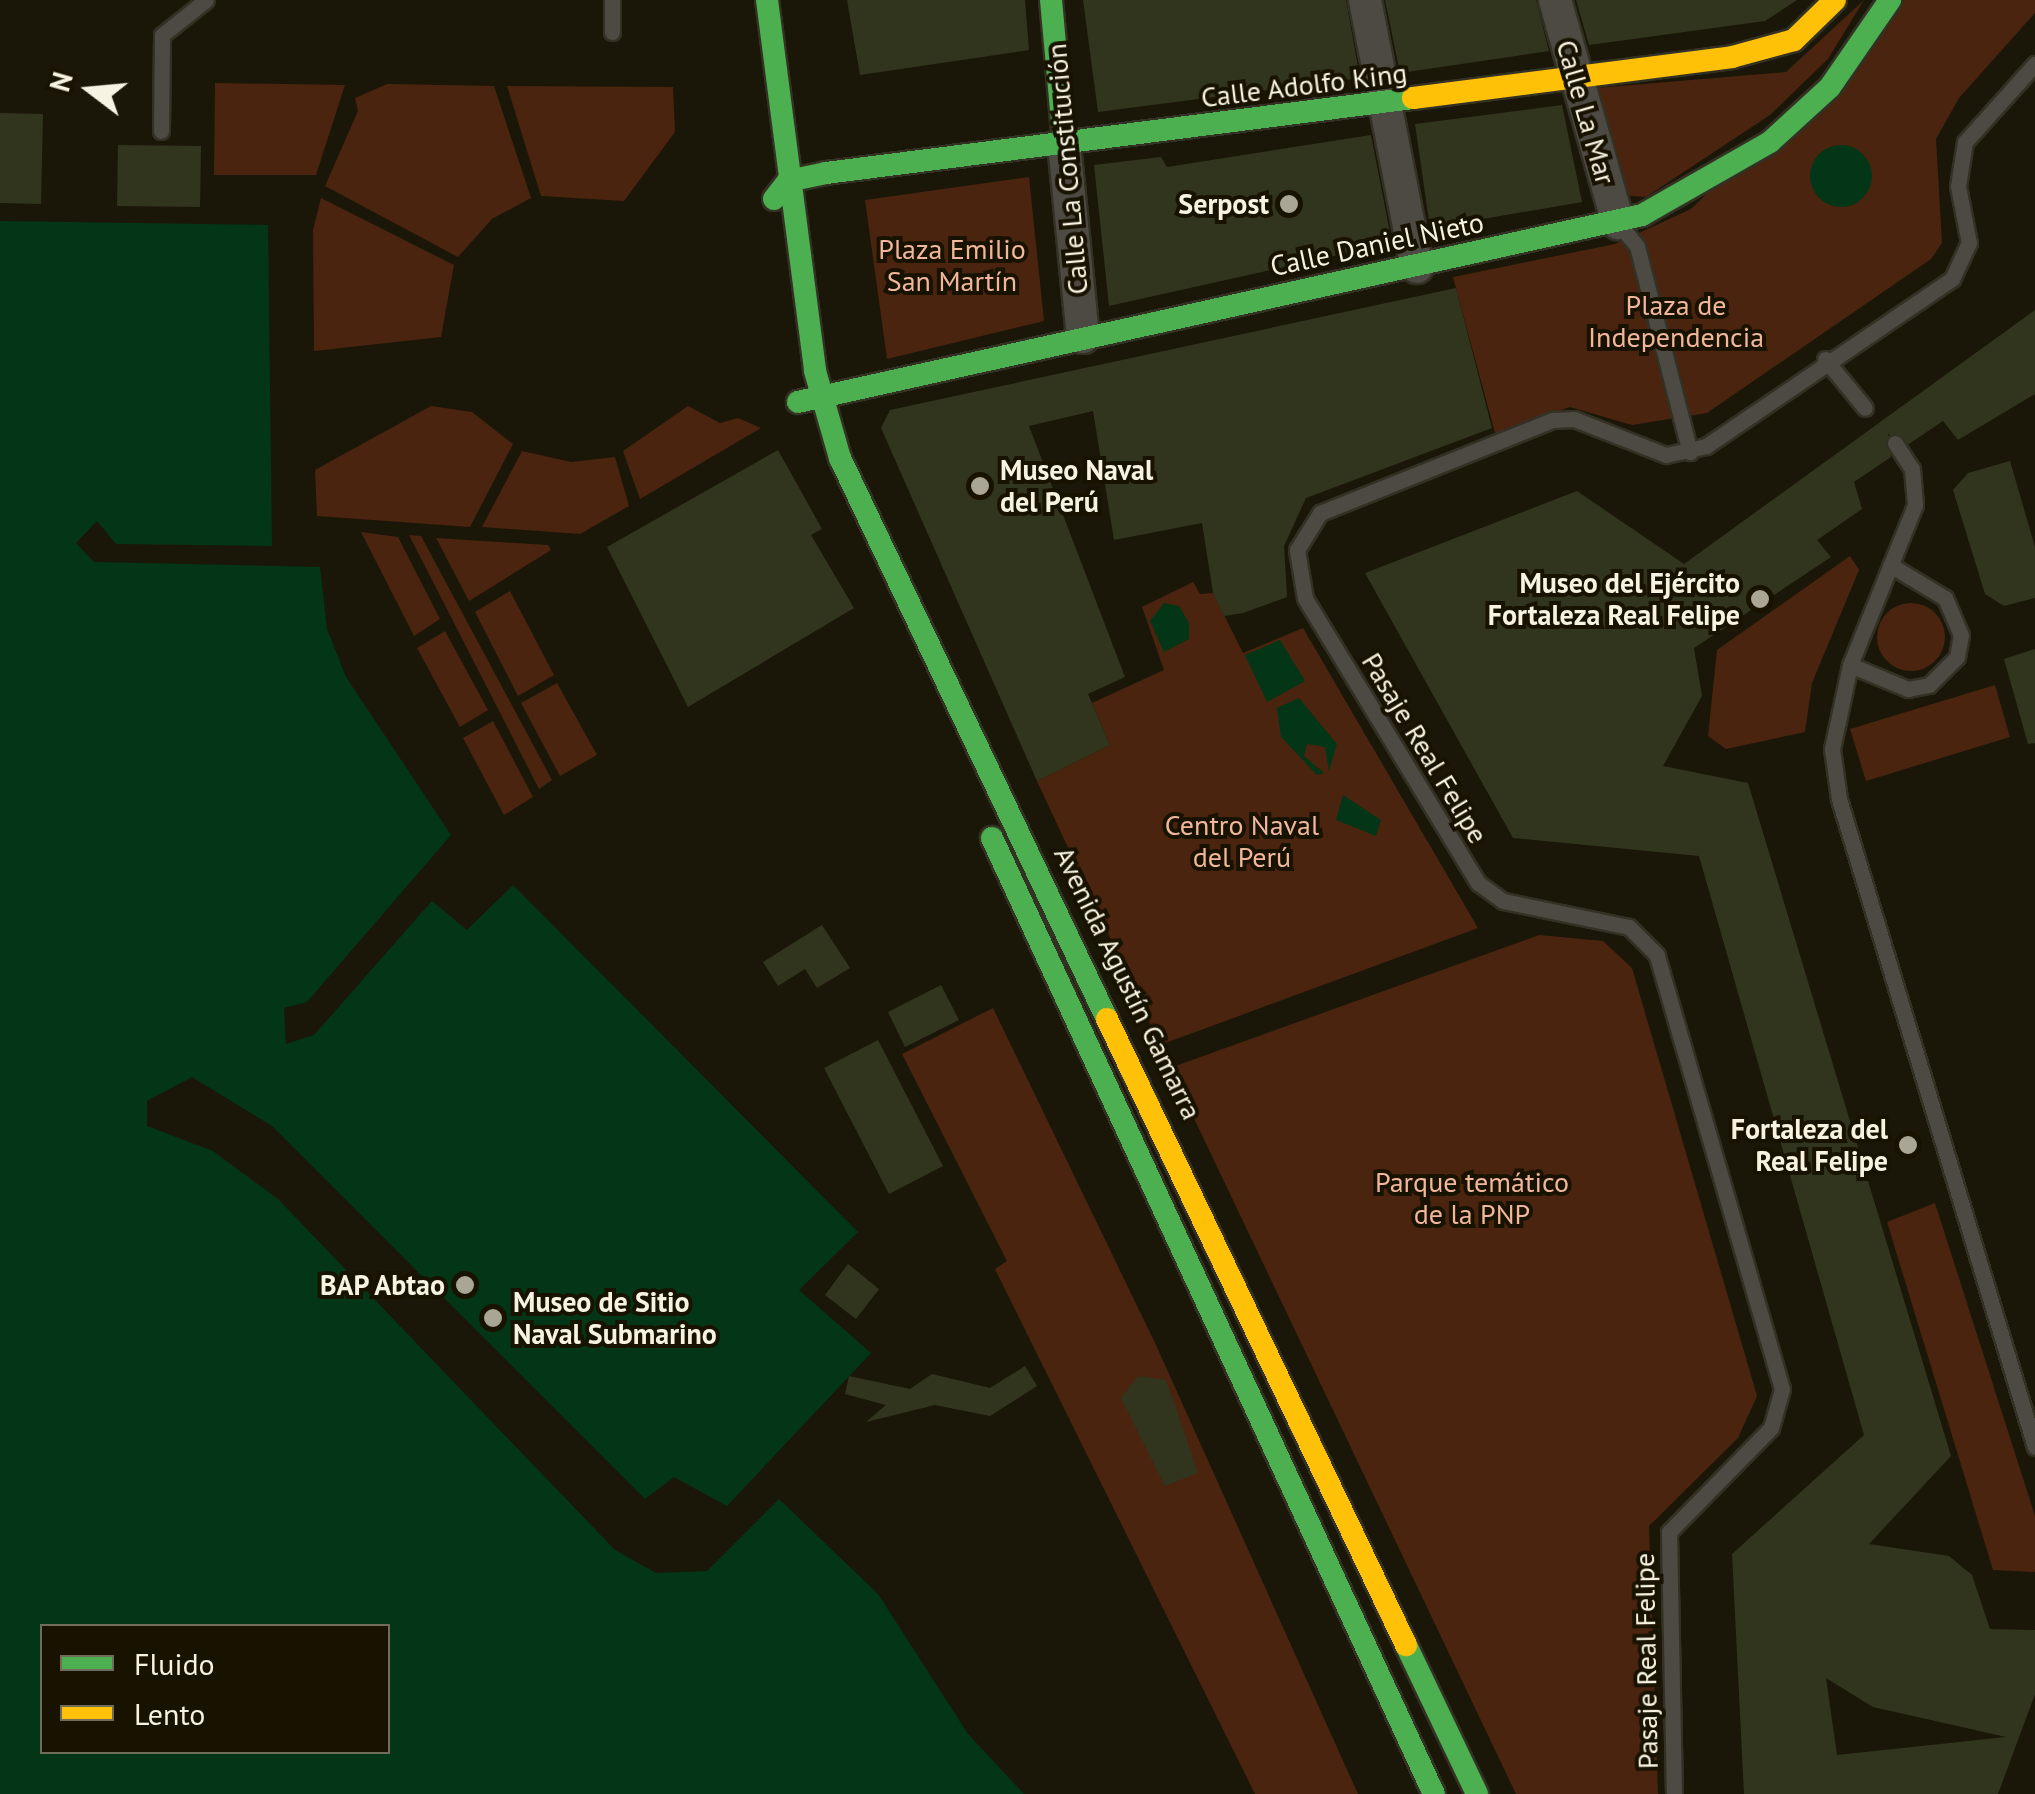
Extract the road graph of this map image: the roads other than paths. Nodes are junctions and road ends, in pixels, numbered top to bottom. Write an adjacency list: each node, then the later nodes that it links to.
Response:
1 (206, 0): 14 (lane)
2 (612, 0): 10 (lane)
3 (744, 0): 17 (main road)
4 (767, 0): 16 (main road, Avenida Agustín Gamarra)
5 (1051, 0): 15 (main road, Calle La Constitución)
6 (1365, 0): 13 (street)
7 (1555, 0): 12 (street, Calle La Mar)
8 (1835, 0): 12 (main road, Calle Adolfo King)
9 (1890, 0): 18 (main road, Calle Daniel Nieto)
10 (612, 32)
11 (2035, 64): 21 (lane)
12 (1574, 80): 13 (main road, Calle Adolfo King); 18 (street, Calle La Mar)
13 (1382, 106): 15 (main road, Calle Adolfo King); 19 (street)
14 (160, 131)
15 (1064, 144): 16 (main road, Calle Adolfo King); 20 (street, Calle La Constitución)
16 (793, 178): 17 (main road); 22 (main road, Avenida Agustín Gamarra)
17 (774, 201): 23 (main road)
18 (1618, 223): 19 (main road, Calle Daniel Nieto); 26 (lane)
19 (1417, 266): 20 (main road, Calle Daniel Nieto)
20 (1083, 337): 22 (main road, Calle Daniel Nieto)
21 (1825, 360): 24 (lane); 26 (lane)
22 (822, 397): 23 (main road, Calle Daniel Nieto); 31 (main road, Avenida Agustín Gamarra)
23 (798, 402): 30 (main road)
24 (1865, 408)
25 (1895, 443): 27 (lane)
26 (1690, 452): 32 (lane, Pasaje Real Felipe)
27 (1890, 564): 28 (lane); 28 (lane)
28 (1850, 664): 29 (lane)
29 (2035, 1447)
30 (1434, 1794)
31 (1477, 1794)
32 (1674, 1794)

